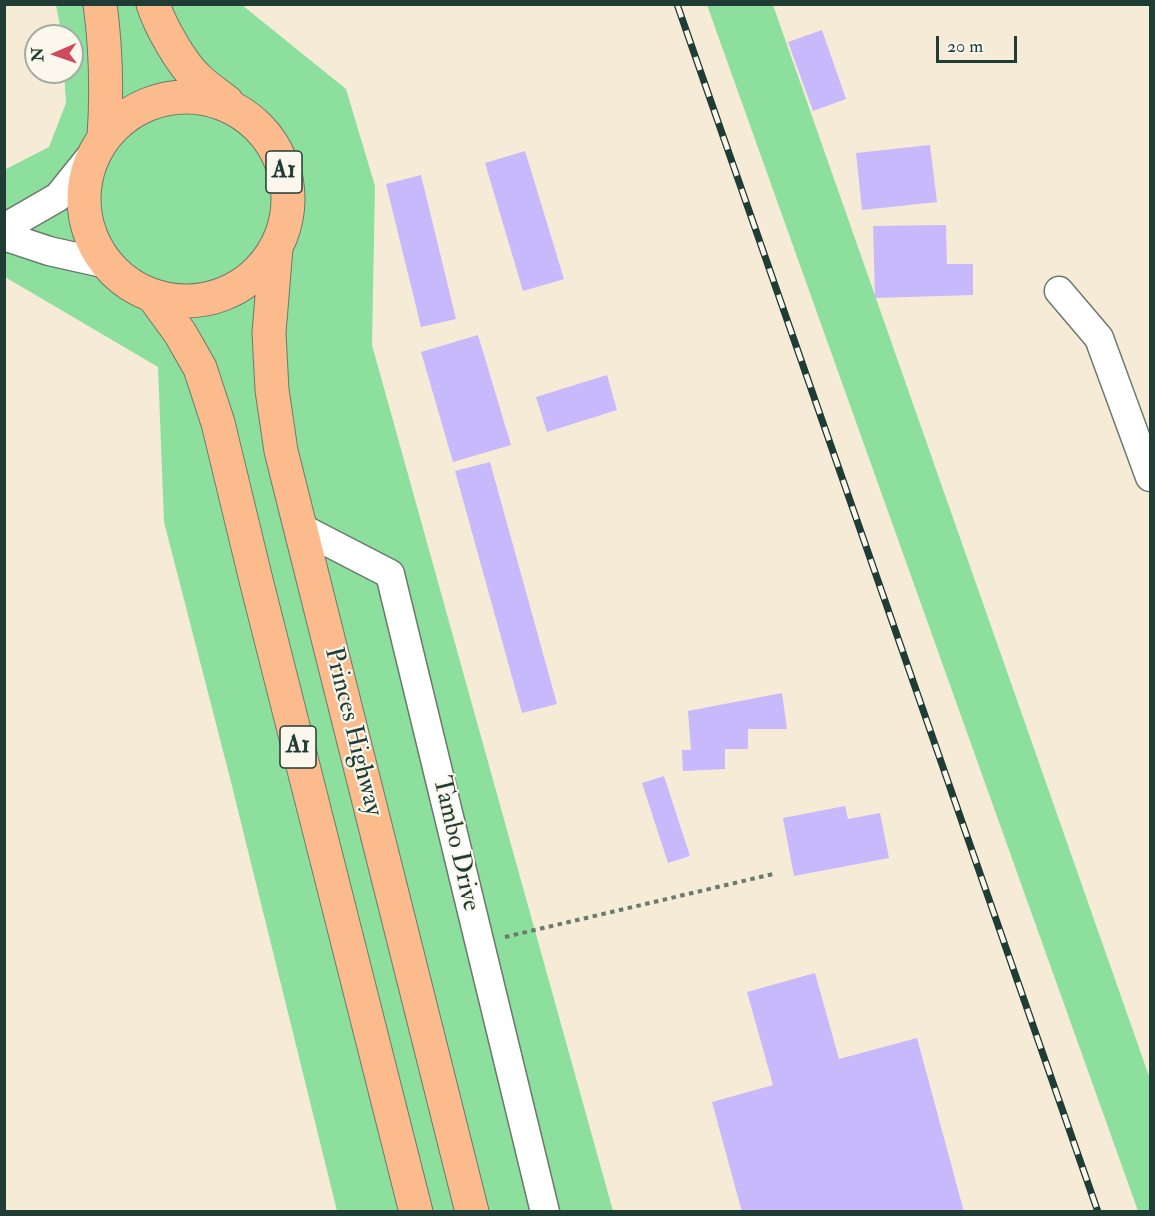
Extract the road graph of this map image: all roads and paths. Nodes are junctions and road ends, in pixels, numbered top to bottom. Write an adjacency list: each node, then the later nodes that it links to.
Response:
1 (100, 4): 4 (highway, A1)
2 (153, 4): 3 (highway, A1)
3 (238, 110): 4 (highway, A1); 7 (highway, A1)
4 (100, 144): 5 (street); 8 (highway, A1)
5 (4, 228)
6 (4, 236): 8 (street)
7 (276, 248): 10 (highway, A1); 12 (highway, Princes Highway / A1)
8 (107, 264): 10 (highway, A1)
9 (1059, 291): 11 (street)
10 (153, 296): 15 (highway, A1)
11 (1150, 477)
12 (301, 528): 14 (street, Tambo Drive); 16 (highway, Princes Highway / A1)
13 (773, 874): 14 (path)
14 (478, 943): 17 (street, Tambo Drive)
15 (416, 1212)
16 (472, 1212)
17 (544, 1212)

